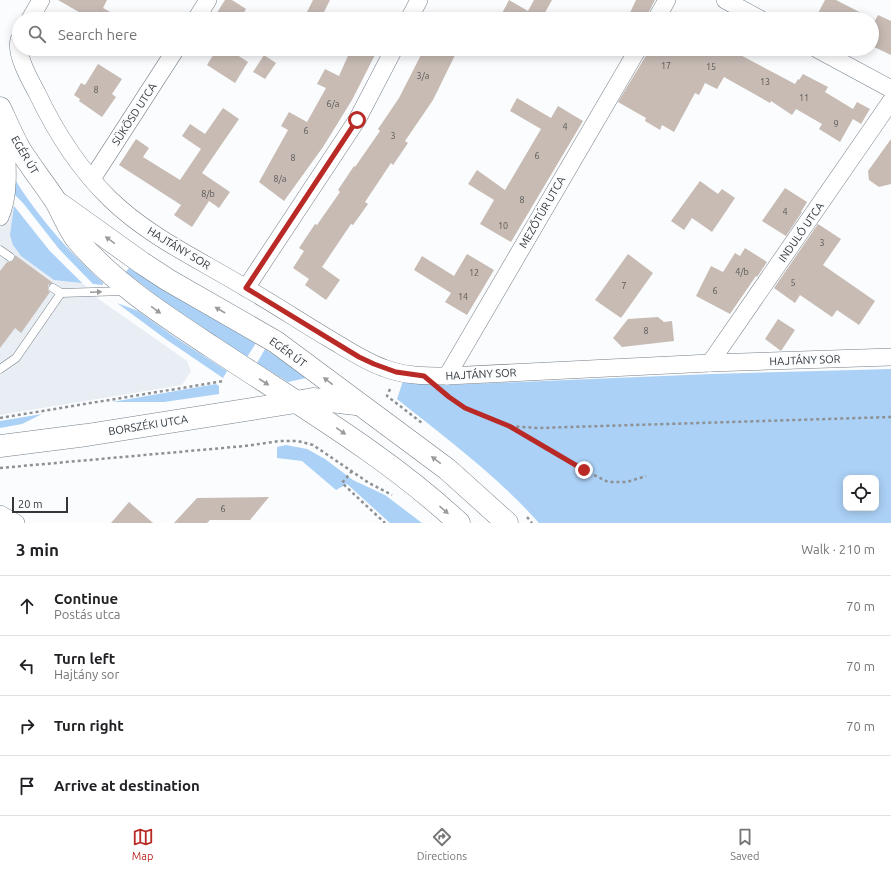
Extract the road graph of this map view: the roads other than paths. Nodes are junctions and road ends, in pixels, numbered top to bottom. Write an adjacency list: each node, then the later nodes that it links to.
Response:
1 (41, 0): 6 (street)
2 (208, 0): 7 (street)
3 (419, 0): 8 (street)
4 (667, 0): 9 (street)
5 (724, 0): 10 (street)
6 (34, 12)
7 (200, 12)
8 (413, 12)
9 (660, 12)
10 (747, 12)
11 (20, 56): 19 (street, HAJTÁNY SOR)
12 (171, 56): 19 (street, SÜKÖSD UTCA)
13 (390, 56): 25 (street)
14 (634, 56): 31 (street, MEZŐTÚR UTCA)
15 (830, 56): 16 (street)
16 (891, 89)
17 (891, 101): 29 (street, INDULÓ UTCA)
18 (2, 113): 20 (main road, EGÉR ÚT); 21 (street)
19 (92, 179): 25 (street, HAJTÁNY SOR)
20 (55, 200): 26 (main road, EGÉR ÚT); 33 (main road, EGÉR ÚT, one-way to 20)
21 (0, 217)
22 (0, 250): 23 (lane)
23 (10, 257)
24 (53, 288): 27 (lane)
25 (246, 288): 31 (street, HAJTÁNY SOR)
26 (131, 291): 27 (lane, one-way to 26); 32 (main road, EGÉR ÚT, one-way to 32)
27 (61, 293): 30 (lane)
28 (891, 357): 29 (street, HAJTÁNY SOR)
29 (710, 363): 31 (street, HAJTÁNY SOR)
30 (0, 369)
31 (446, 376)
32 (296, 402): 33 (main road, BORSZÉKI UTCA); 34 (main road, BORSZÉKI UTCA); 37 (main road, EGÉR ÚT, one-way to 37)
33 (359, 405): 38 (main road, EGÉR ÚT, one-way to 33)
34 (0, 446)
35 (0, 514): 36 (street)
36 (16, 523)
37 (459, 523)
38 (507, 523)

